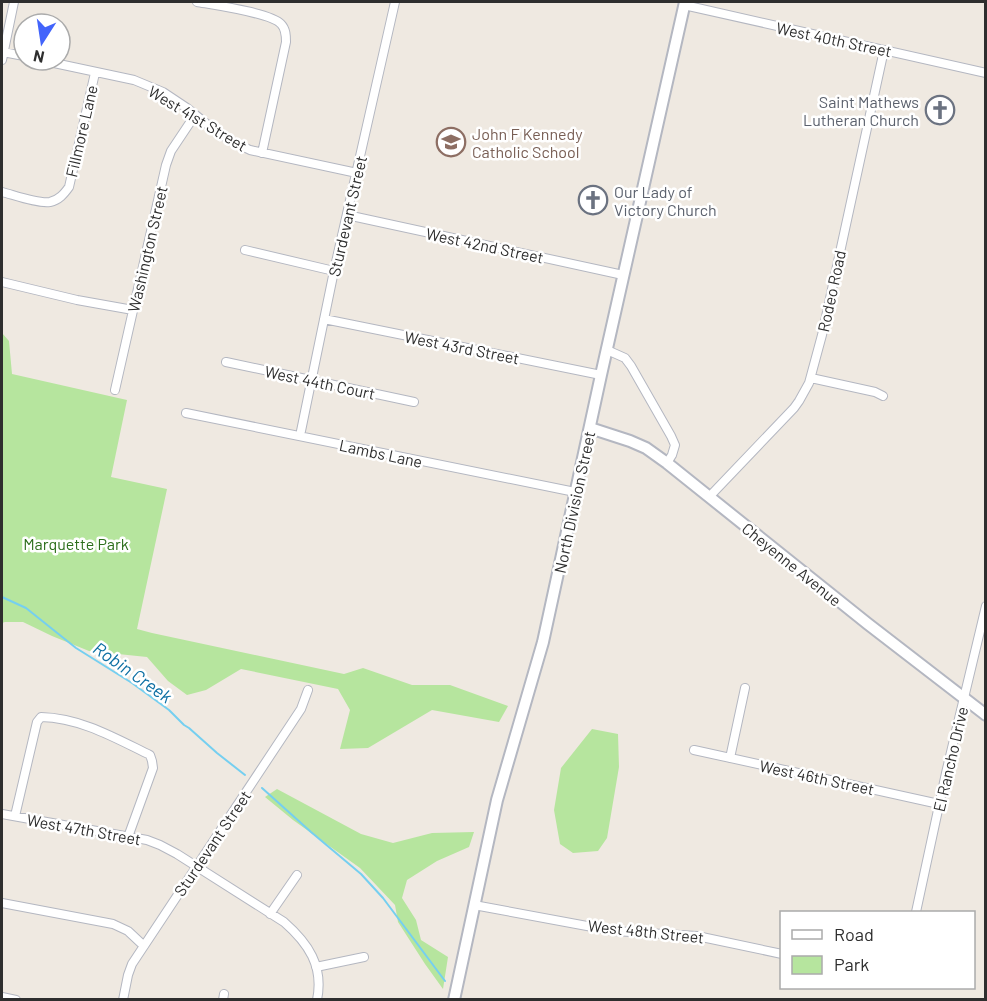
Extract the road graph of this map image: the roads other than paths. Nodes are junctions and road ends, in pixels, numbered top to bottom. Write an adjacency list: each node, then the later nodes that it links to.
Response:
1 (14, 2): 7 (street)
2 (197, 2): 5 (street)
3 (395, 2): 13 (street, Sturdevant Street)
4 (684, 3): 6 (street, West 40th Street); 18 (main road, North Division Street)
5 (218, 4): 12 (street)
6 (884, 50): 10 (street, West 40th Street); 25 (street, Rodeo Road)
7 (2, 56)
8 (72, 68): 9 (street, West 41st Street)
9 (95, 73): 11 (street, West 41st Street); 14 (street, Fillmore Lane)
10 (986, 73)
11 (195, 115): 12 (street, West 41st Street); 20 (street, Washington Street)
12 (262, 153): 13 (street, West 41st Street)
13 (357, 173): 15 (street, Sturdevant Street)
14 (2, 192)
15 (347, 214): 17 (street, Sturdevant Street); 18 (street, West 42nd Street)
16 (244, 250): 17 (street)
17 (334, 271): 21 (street, Sturdevant Street)
18 (624, 275): 22 (main road, North Division Street)
19 (2, 282): 20 (street)
20 (133, 310): 27 (street, Washington Street)
21 (324, 319): 24 (street, West 43rd Street); 26 (street, Sturdevant Street)
22 (607, 350): 24 (main road, North Division Street); 33 (street)
23 (226, 362): 26 (street, West 44th Court)
24 (601, 375): 31 (main road, North Division Street)
25 (811, 378): 28 (street); 35 (street, Rodeo Road)
26 (311, 381): 29 (street, West 44th Court); 32 (street, Sturdevant Street)
27 (115, 390)
28 (884, 396)
29 (414, 402)
30 (186, 412): 34 (street, Lambs Lane)
31 (590, 428): 33 (main road, Cheyenne Avenue); 34 (main road, North Division Street)
32 (301, 431)
33 (667, 462): 35 (main road, Cheyenne Avenue)
34 (575, 492): 50 (main road, North Division Street)
35 (709, 497): 39 (main road, Cheyenne Avenue)
36 (986, 606): 39 (street, El Rancho Drive)
37 (745, 688): 42 (street)
38 (308, 690): 47 (street, Sturdevant Street)
39 (963, 698): 40 (main road, Cheyenne Avenue); 43 (street, El Rancho Drive)
40 (986, 715)
41 (694, 750): 42 (street, West 46th Street)
42 (730, 758): 43 (street, West 46th Street)
43 (939, 804): 51 (street, El Rancho Drive)
44 (2, 814): 45 (street, West 47th Street)
45 (15, 816): 46 (street, West 47th Street); 46 (street)
46 (128, 837): 47 (street, West 47th Street)
47 (196, 867): 52 (street, West 47th Street); 53 (street, Sturdevant Street)
48 (297, 875): 52 (street)
49 (2, 903): 53 (street)
50 (474, 905): 54 (street, West 48th Street); 61 (main road, North Division Street)
51 (916, 911)
52 (270, 914): 56 (street, West 47th Street)
53 (144, 946): 59 (street, Sturdevant Street)
54 (780, 954)
55 (364, 957): 56 (street)
56 (316, 968): 60 (street)
57 (2, 997): 58 (street)
58 (16, 999)
59 (123, 999)
60 (317, 999)
61 (453, 999)

